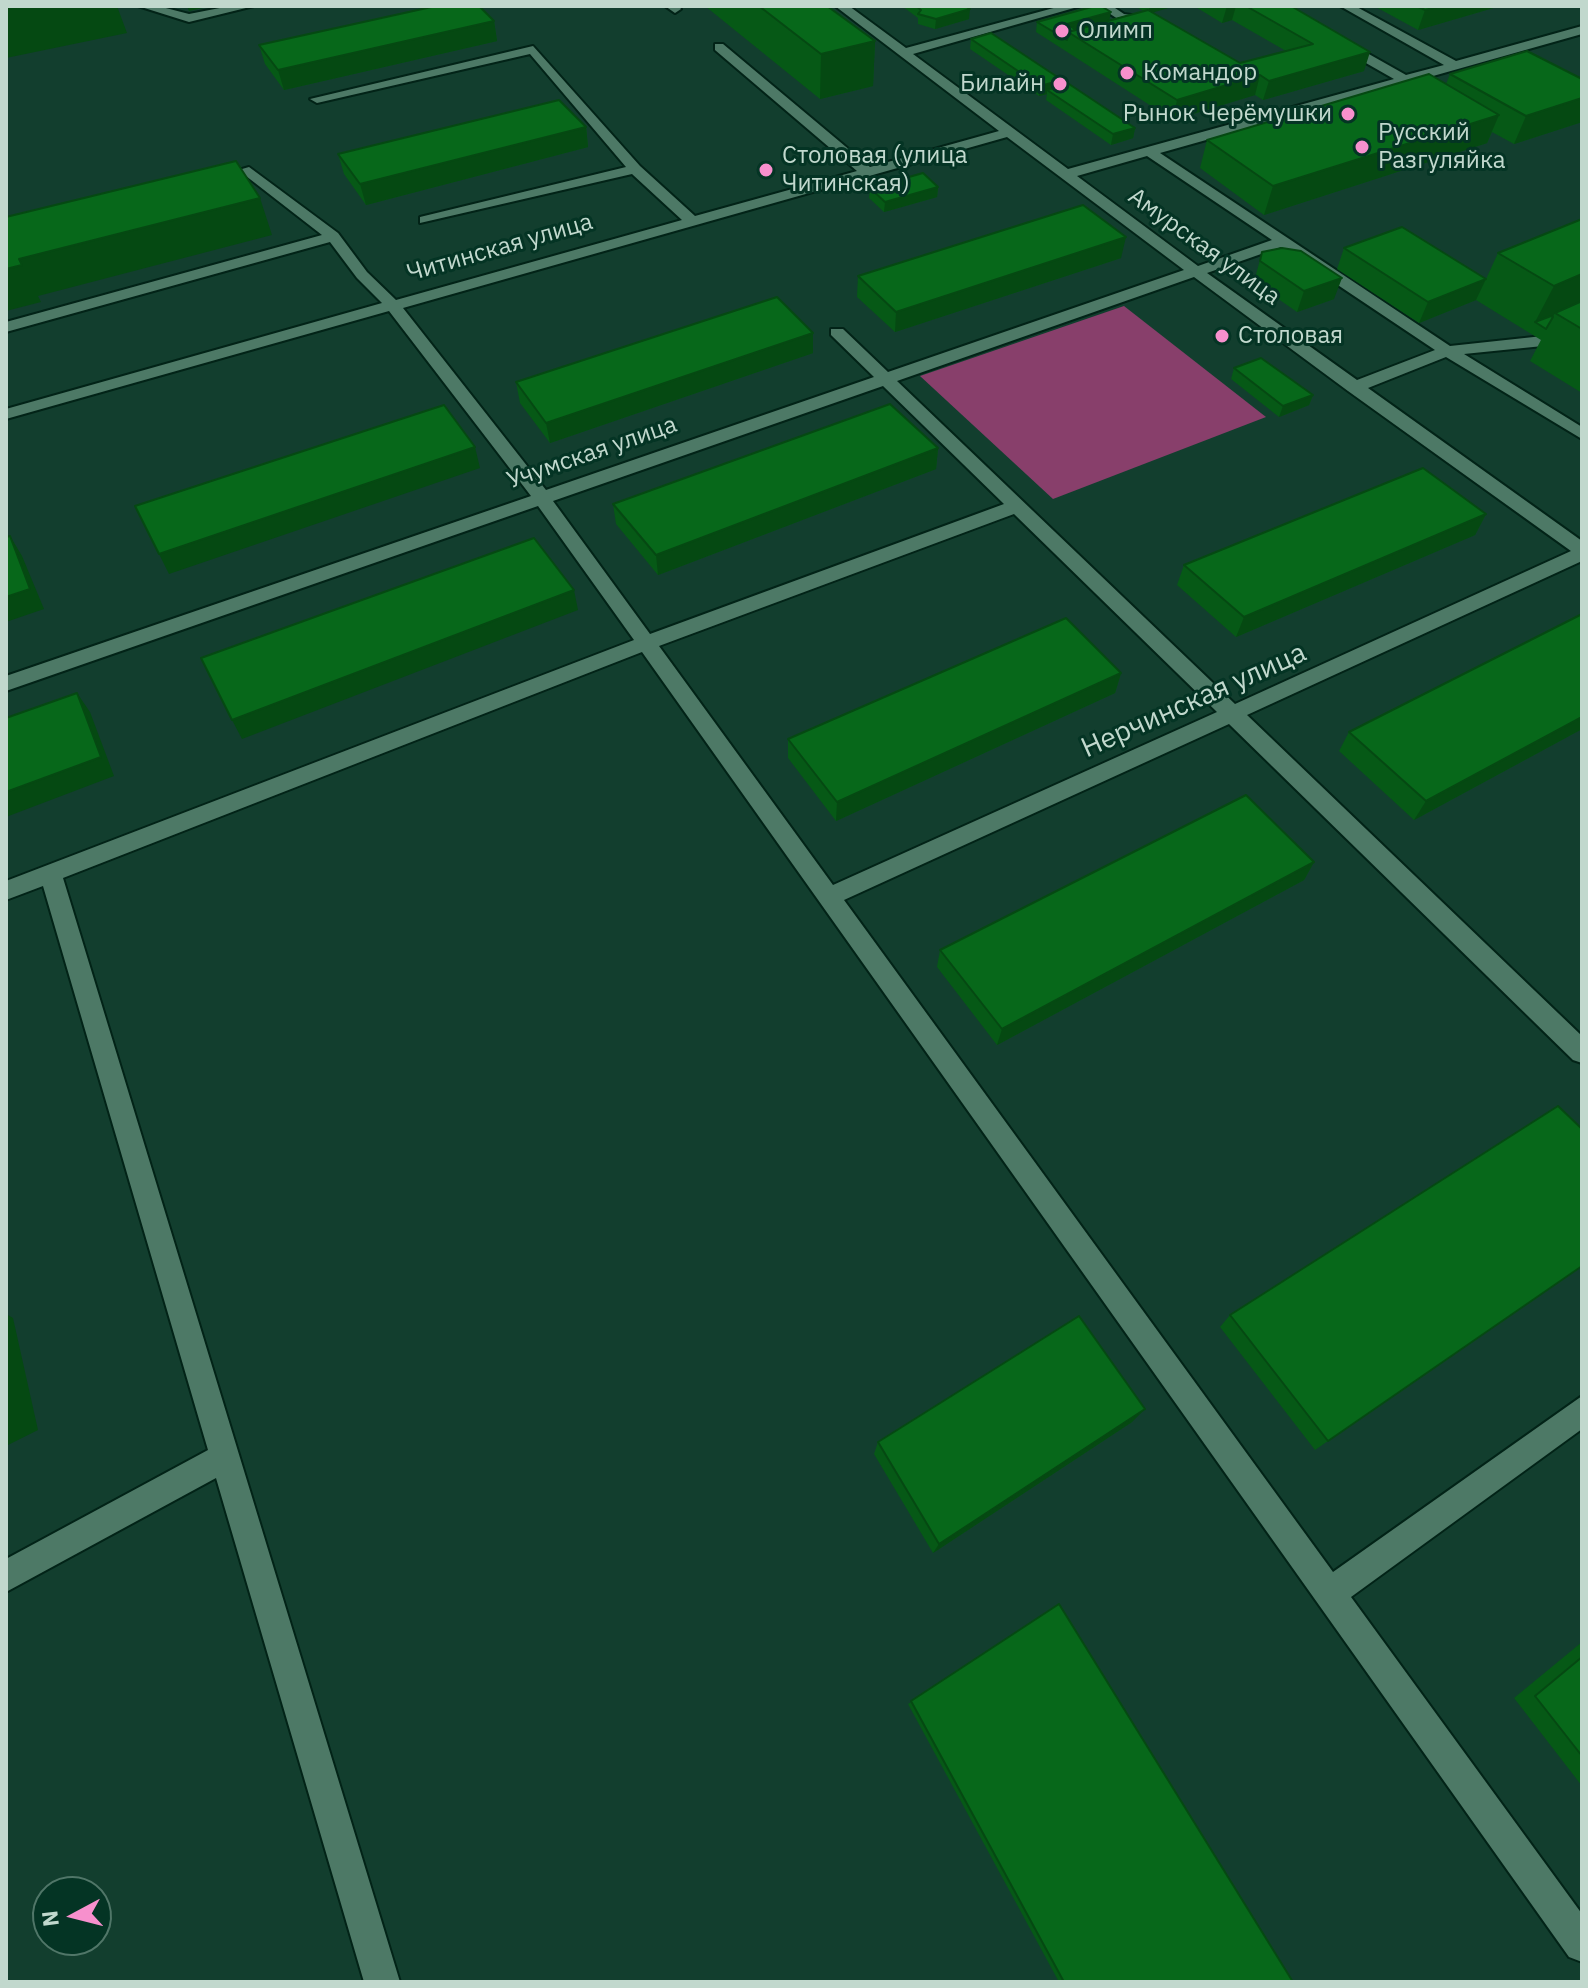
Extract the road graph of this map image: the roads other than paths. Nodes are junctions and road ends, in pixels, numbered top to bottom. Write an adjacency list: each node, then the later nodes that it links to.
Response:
1 (144, 6): 2 (street)
2 (248, 6)
3 (841, 6): 11 (street, Амурская улица)
4 (1075, 6): 11 (street)
5 (1104, 6): 7 (street)
6 (1346, 6): 12 (street)
7 (1165, 20)
8 (1582, 30): 12 (street)
9 (1327, 36): 13 (street)
10 (719, 47): 18 (street)
11 (903, 53): 15 (street, Амурская улица)
12 (1457, 67): 13 (street)
13 (1407, 81): 16 (street)
14 (317, 99): 17 (street)
15 (1007, 133): 18 (street, Читинская улица); 19 (street, Амурская улица)
16 (1148, 151): 19 (street); 24 (street)
17 (635, 169): 21 (street); 22 (street)
18 (866, 171): 22 (street, Читинская улица)
19 (1064, 175): 25 (street, Амурская улица)
20 (189, 185): 23 (street)
21 (425, 220)
22 (691, 220): 26 (street, Читинская улица)
23 (333, 236): 26 (street); 27 (street)
24 (1284, 241): 25 (street, Учумская улица); 30 (street)
25 (1195, 271): 31 (street, Учумская улица); 32 (street, Амурская улица)
26 (391, 303): 33 (street, Читинская улица); 35 (street)
27 (6, 327)
28 (837, 332): 31 (street)
29 (1543, 341): 30 (street)
30 (1447, 351): 32 (street); 34 (street)
31 (886, 379): 35 (street, Учумская улица); 36 (street)
32 (1354, 387): 37 (street, Амурская улица)
33 (6, 414)
34 (1582, 434)
35 (542, 498): 38 (street); 39 (street, Учумская улица)
36 (1017, 506): 38 (street); 40 (street)
37 (1582, 552): 40 (street, Нерчинская улица)
38 (647, 643): 41 (street); 43 (street)
39 (6, 684)
40 (1233, 715): 43 (street, Нерчинская улица); 44 (street)
41 (51, 875): 42 (street); 46 (street)
42 (6, 891)
43 (829, 897): 48 (street)
44 (1582, 1052)
45 (1582, 1411): 48 (street)
46 (226, 1457): 47 (street); 50 (street)
47 (6, 1576)
48 (1330, 1593): 49 (street)
49 (1582, 1944)
50 (382, 1982)

